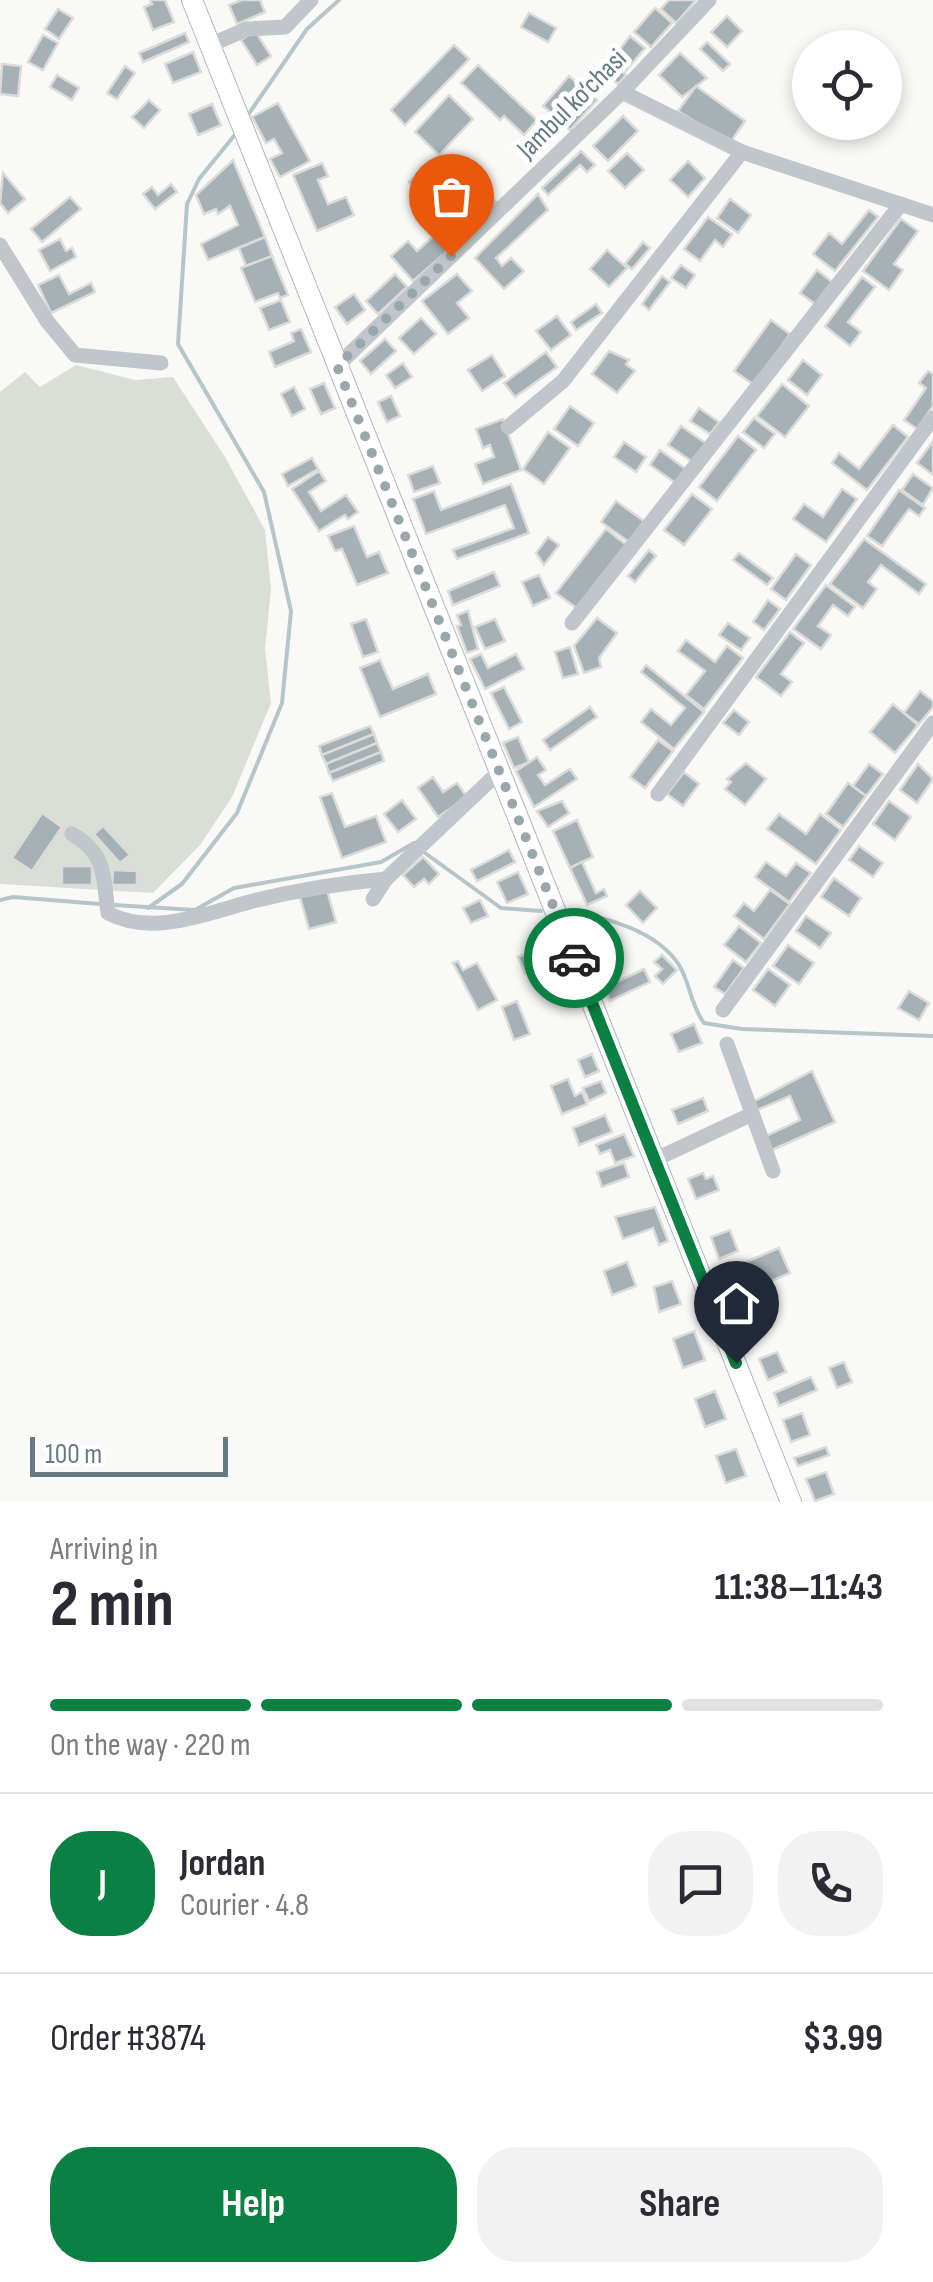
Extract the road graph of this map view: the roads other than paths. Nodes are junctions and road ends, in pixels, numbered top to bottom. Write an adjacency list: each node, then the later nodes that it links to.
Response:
1 (192, 0): 4 (main road)
2 (311, 0): 4 (street)
3 (709, 0): 5 (street, Jambul ko‘chasi)
4 (210, 44): 11 (main road)
5 (622, 92): 6 (street); 11 (street, Jambul ko‘chasi)
6 (742, 152): 7 (street); 13 (street)
7 (901, 204): 8 (street); 14 (street)
8 (933, 214)
9 (0, 244): 10 (street)
10 (161, 363)
11 (337, 366): 16 (main road)
12 (933, 418): 17 (street)
13 (508, 426)
14 (572, 623)
15 (933, 723): 21 (street)
16 (500, 772): 19 (street); 24 (main road)
17 (658, 794)
18 (72, 834): 19 (street)
19 (386, 879): 20 (street)
20 (373, 899)
21 (723, 1010)
22 (727, 1044): 23 (street)
23 (750, 1115): 24 (street); 25 (street)
24 (654, 1160): 26 (main road)
25 (773, 1171)
26 (791, 1502)

